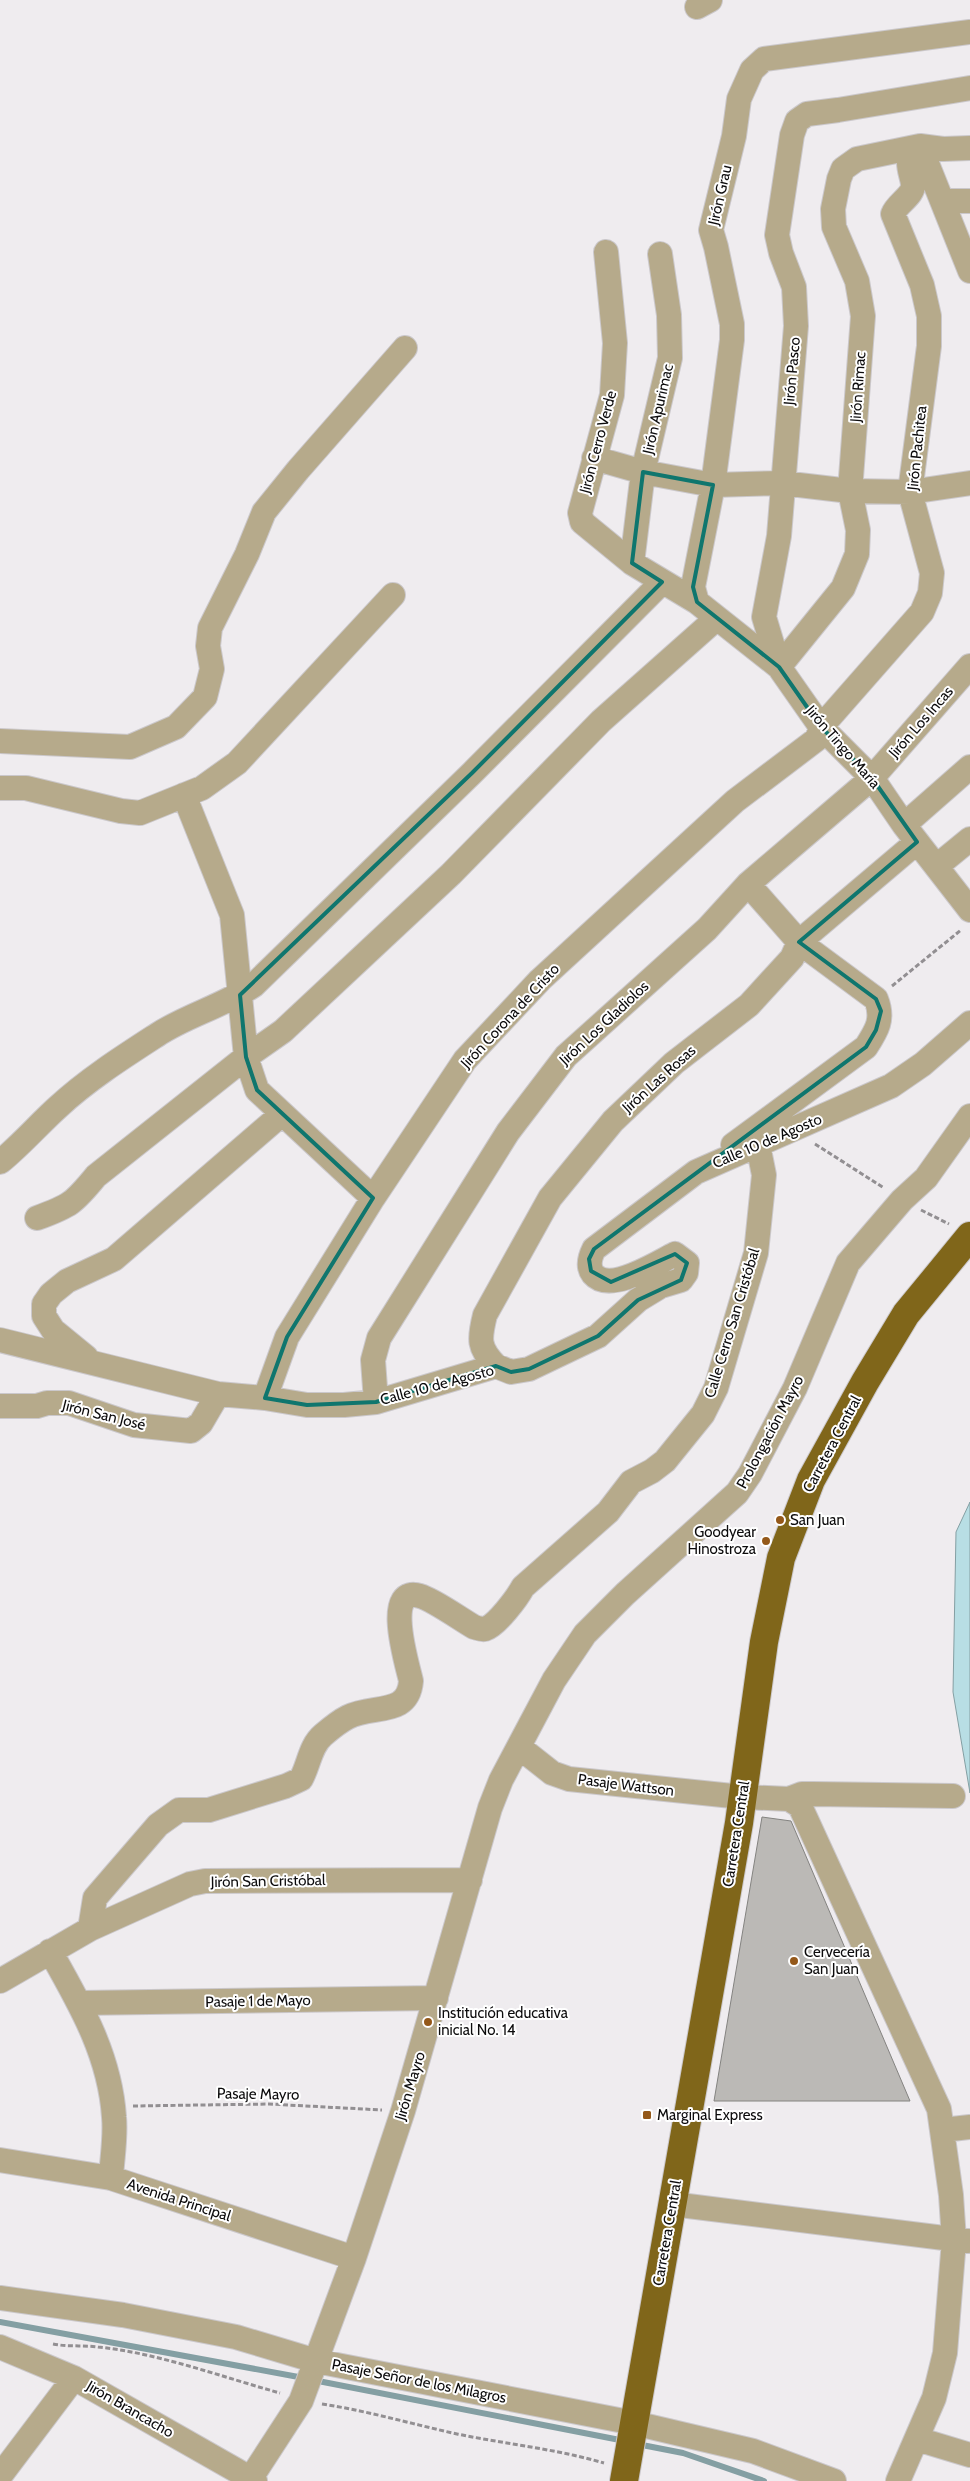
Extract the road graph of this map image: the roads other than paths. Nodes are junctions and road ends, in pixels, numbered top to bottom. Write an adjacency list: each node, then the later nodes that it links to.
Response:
1 (970, 32): 15 (street, Jirón Grau)
2 (970, 88): 13 (street, Jirón Pasco)
3 (920, 146): 4 (street, Jirón Rimac); 5 (street); 16 (street, Jirón Rimac); 17 (street, Jirón Pachitea)
4 (970, 148)
5 (942, 200): 6 (street); 9 (street)
6 (970, 201)
7 (606, 252): 11 (street, Jirón Cerro Verde)
8 (660, 254): 12 (street, Jirón Apurimac)
9 (970, 271)
10 (405, 348): 27 (street)
11 (594, 458): 12 (street); 18 (street, Jirón Cerro Verde)
12 (643, 472): 15 (street); 19 (street, Jirón Apurimac)
13 (782, 482): 15 (street); 16 (street); 25 (street, Jirón Pasco)
14 (970, 483): 17 (street)
15 (713, 485): 22 (street, Jirón Grau)
16 (850, 491): 17 (street); 25 (street, Jirón Rimac)
17 (910, 492): 26 (street, Jirón Pachitea)
18 (580, 513): 19 (street, Jirón Tingo María)
19 (632, 562): 20 (street, Jirón Tingo María)
20 (662, 582): 22 (street, Jirón Tingo María); 38 (street)
21 (394, 595): 31 (street)
22 (697, 602): 23 (street, Jirón Tingo María)
23 (717, 618): 25 (street, Jirón Tingo María); 40 (street)
24 (970, 666): 29 (street, Jirón Los Incas)
25 (779, 667): 26 (street, Jirón Tingo María)
26 (821, 727): 29 (street, Jirón Tingo María); 46 (street, Jirón Corona de Cristo)
27 (0, 741)
28 (970, 767): 32 (street, Jirón Las Rosas)
29 (872, 778): 32 (street, Jirón Tingo María); 35 (street, Jirón Los Gladiolos)
30 (0, 788): 31 (street)
31 (184, 795): 38 (street)
32 (910, 834): 34 (street, Jirón Tingo María); 37 (street, Jirón Las Rosas)
33 (970, 839): 34 (street)
34 (937, 866): 36 (street, Jirón Tingo María)
35 (748, 884): 37 (street); 56 (street, Jirón Los Gladiolos)
36 (967, 918)
37 (799, 942): 45 (street); 53 (street, Jirón Las Rosas)
38 (240, 995): 40 (street); 44 (street)
39 (970, 1023): 43 (street, Calle 10 de Agosto)
40 (246, 1057): 41 (street); 47 (street)
41 (282, 1114): 46 (street); 52 (street)
42 (970, 1116): 58 (street, Prolongación Mayro)
43 (758, 1145): 45 (street, Calle 10 de Agosto); 63 (street, Calle Cerro San Cristóbal)
44 (0, 1162)
45 (696, 1172): 53 (street, Calle 10 de Agosto)
46 (373, 1198): 55 (street, Jirón Corona de Cristo)
47 (37, 1218)
48 (962, 1231): 50 (highway, Carretera Central)
49 (970, 1259): 50 (highway)
50 (924, 1290): 60 (highway, Carretera Central)
51 (0, 1340): 52 (street, Calle 10 de Agosto)
52 (92, 1361): 54 (street, Calle 10 de Agosto)
53 (496, 1366): 56 (street, Calle 10 de Agosto)
54 (218, 1394): 55 (street, Calle 10 de Agosto); 57 (street, Jirón San José)
55 (265, 1398): 56 (street, Calle 10 de Agosto)
56 (376, 1402)
57 (0, 1406)
58 (520, 1747): 60 (street, Pasaje Wattson); 62 (street, Jirón Mayro)
59 (953, 1796): 61 (street, Pasaje Wattson)
60 (742, 1798): 61 (street, Pasaje Wattson); 72 (highway, Carretera Central)
61 (789, 1799): 69 (street)
62 (470, 1880): 63 (street, Jirón San Cristóbal); 66 (street, Jirón Mayro)
63 (90, 1929): 64 (street, Jirón San Cristóbal)
64 (50, 1951): 65 (street, Jirón San Cristóbal); 67 (street)
65 (0, 1981)
66 (436, 1998): 67 (street, Pasaje 1 de Mayo); 74 (street, Jirón Mayro)
67 (79, 2003): 71 (street)
68 (970, 2127): 69 (street)
69 (943, 2130): 73 (street)
70 (0, 2160): 71 (street, Avenida Principal)
71 (111, 2178): 74 (street, Avenida Principal)
72 (672, 2204): 73 (street); 79 (highway, Carretera Central)
73 (962, 2241): 80 (street)
74 (354, 2258): 77 (street, Jirón Mayro)
75 (0, 2298): 77 (street, Pasaje Señor de los Milagros)
76 (0, 2347): 78 (street, Jirón Brancacho)
77 (314, 2364): 79 (street, Pasaje Señor de los Milagros); 84 (street, Jirón Mayro)
78 (74, 2378): 82 (street); 84 (street, Jirón Brancacho)
79 (634, 2426): 83 (highway, Carretera Central); 85 (street, Pasaje Señor de los Milagros)
80 (917, 2439): 81 (street); 86 (street)
81 (970, 2455)
82 (0, 2476)
83 (625, 2476)
84 (252, 2480)
85 (834, 2481)
86 (898, 2481)

